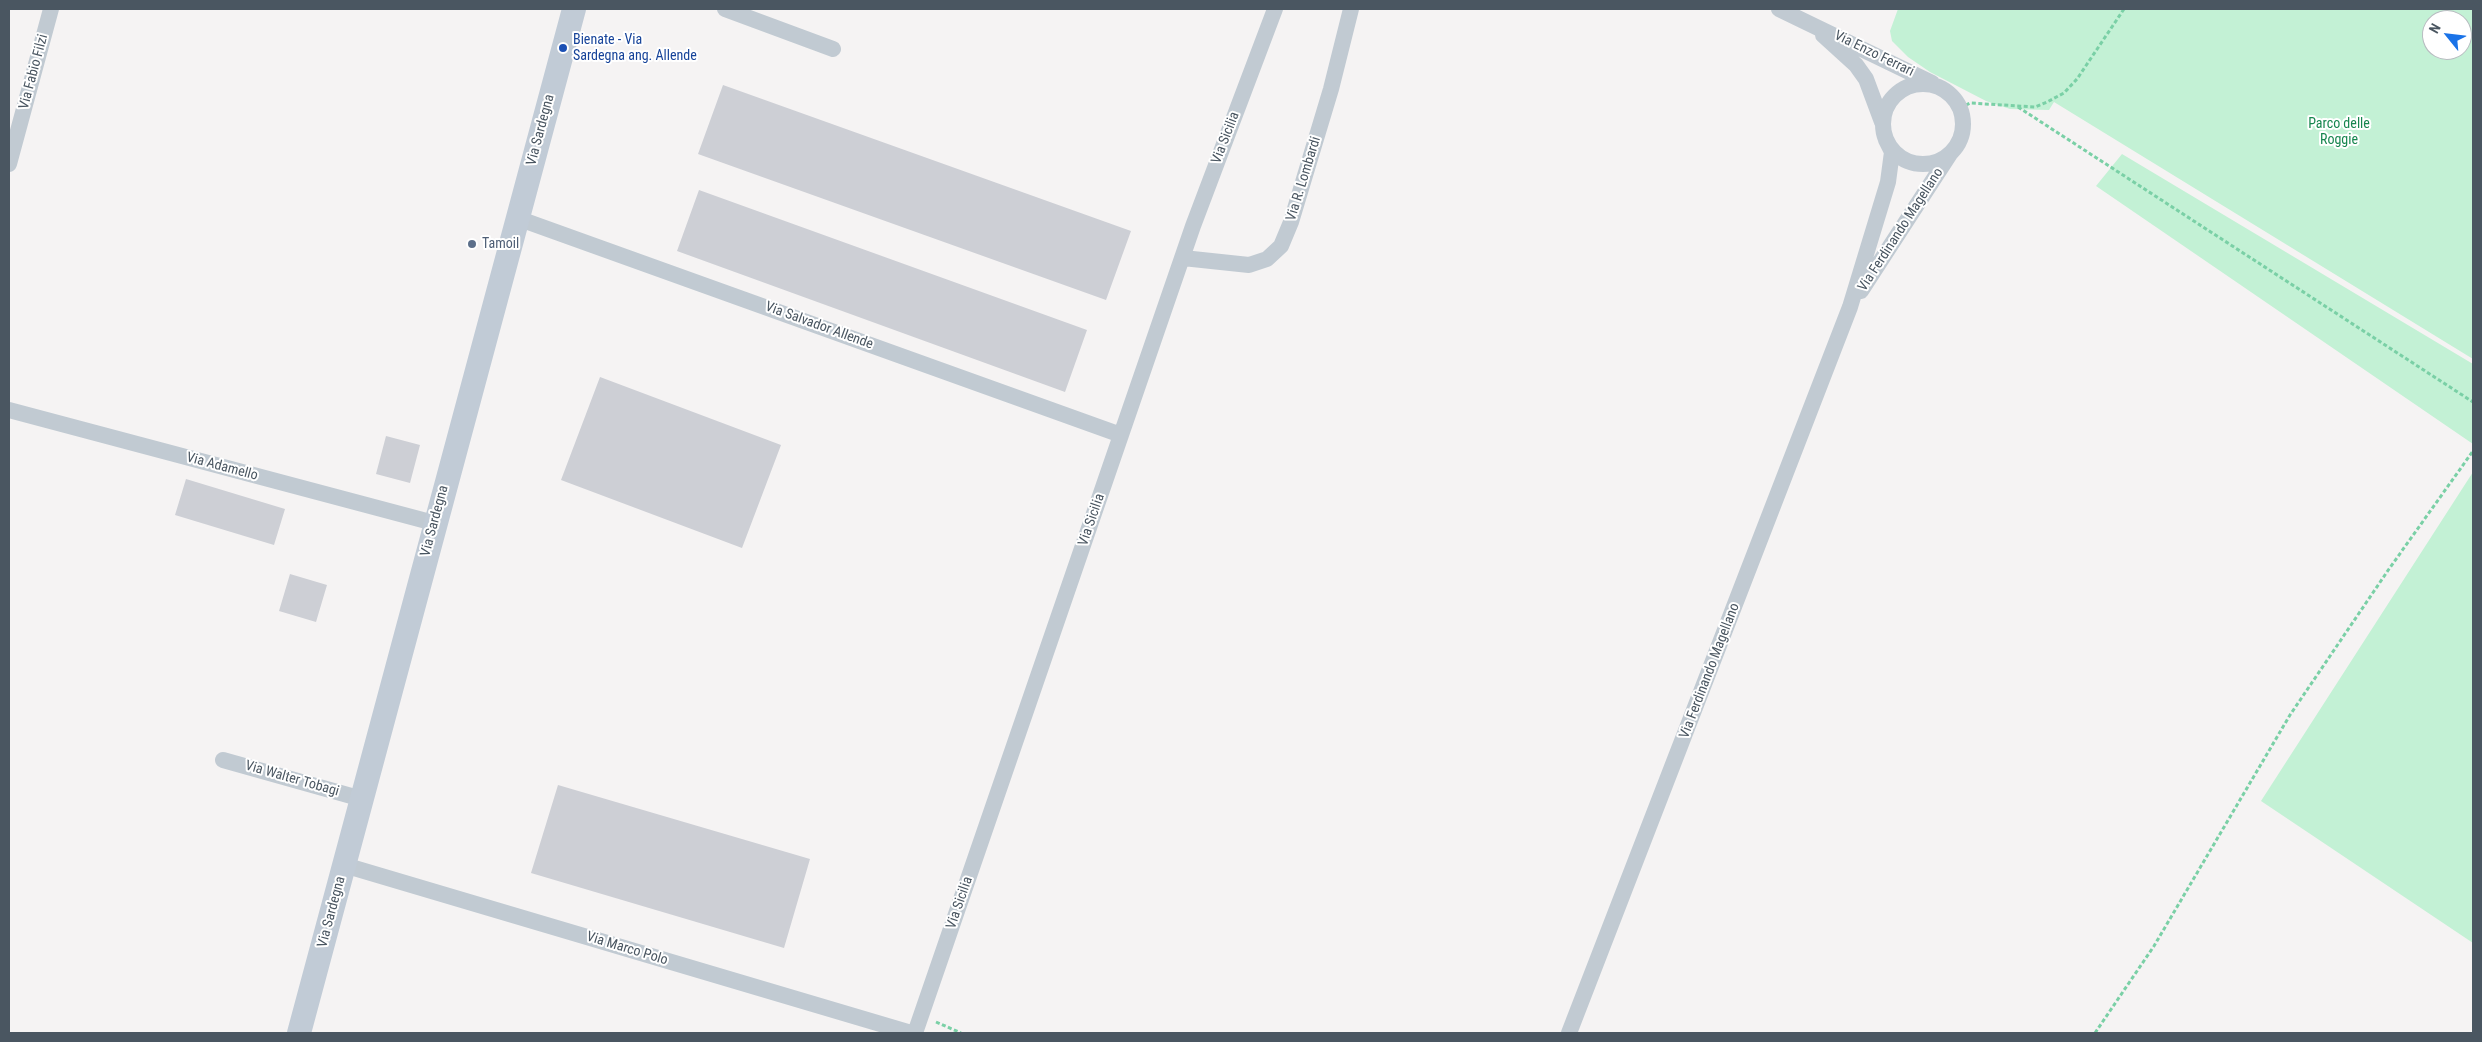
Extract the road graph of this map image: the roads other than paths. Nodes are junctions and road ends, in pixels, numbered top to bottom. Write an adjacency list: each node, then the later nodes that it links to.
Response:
1 (51, 9): 12 (street, Via Fabio Filzi)
2 (574, 9): 13 (street, Via Sardegna)
3 (725, 9): 8 (street)
4 (1275, 9): 14 (street, Via Sicilia)
5 (1351, 9): 14 (street, Via R. Lombardi)
6 (1779, 9): 7 (street, Via Enzo Ferrari)
7 (1811, 23): 9 (street, Via Enzo Ferrari); 10 (street, Via Enzo Ferrari)
8 (833, 49)
9 (1938, 86): 10 (street); 11 (street)
10 (1884, 132): 11 (street); 15 (street, Via Ferdinando Magellano)
11 (1951, 153): 15 (street, Via Ferdinando Magellano)
12 (9, 164)
13 (518, 218): 17 (street, Via Salvador Allende); 18 (street, Via Sardegna)
14 (1182, 258): 17 (street, Via Sicilia)
15 (1850, 308): 25 (street, Via Ferdinando Magellano)
16 (9, 410): 18 (street, Via Adamello)
17 (1122, 435): 24 (street, Via Sicilia)
18 (434, 523): 20 (street, Via Sardegna)
19 (223, 760): 20 (street, Via Walter Tobagi)
20 (362, 799): 21 (street, Via Sardegna)
21 (344, 865): 22 (street, Via Sardegna); 23 (street, Via Marco Polo)
22 (299, 1033)
23 (910, 1033)
24 (915, 1033)
25 (1569, 1033)

